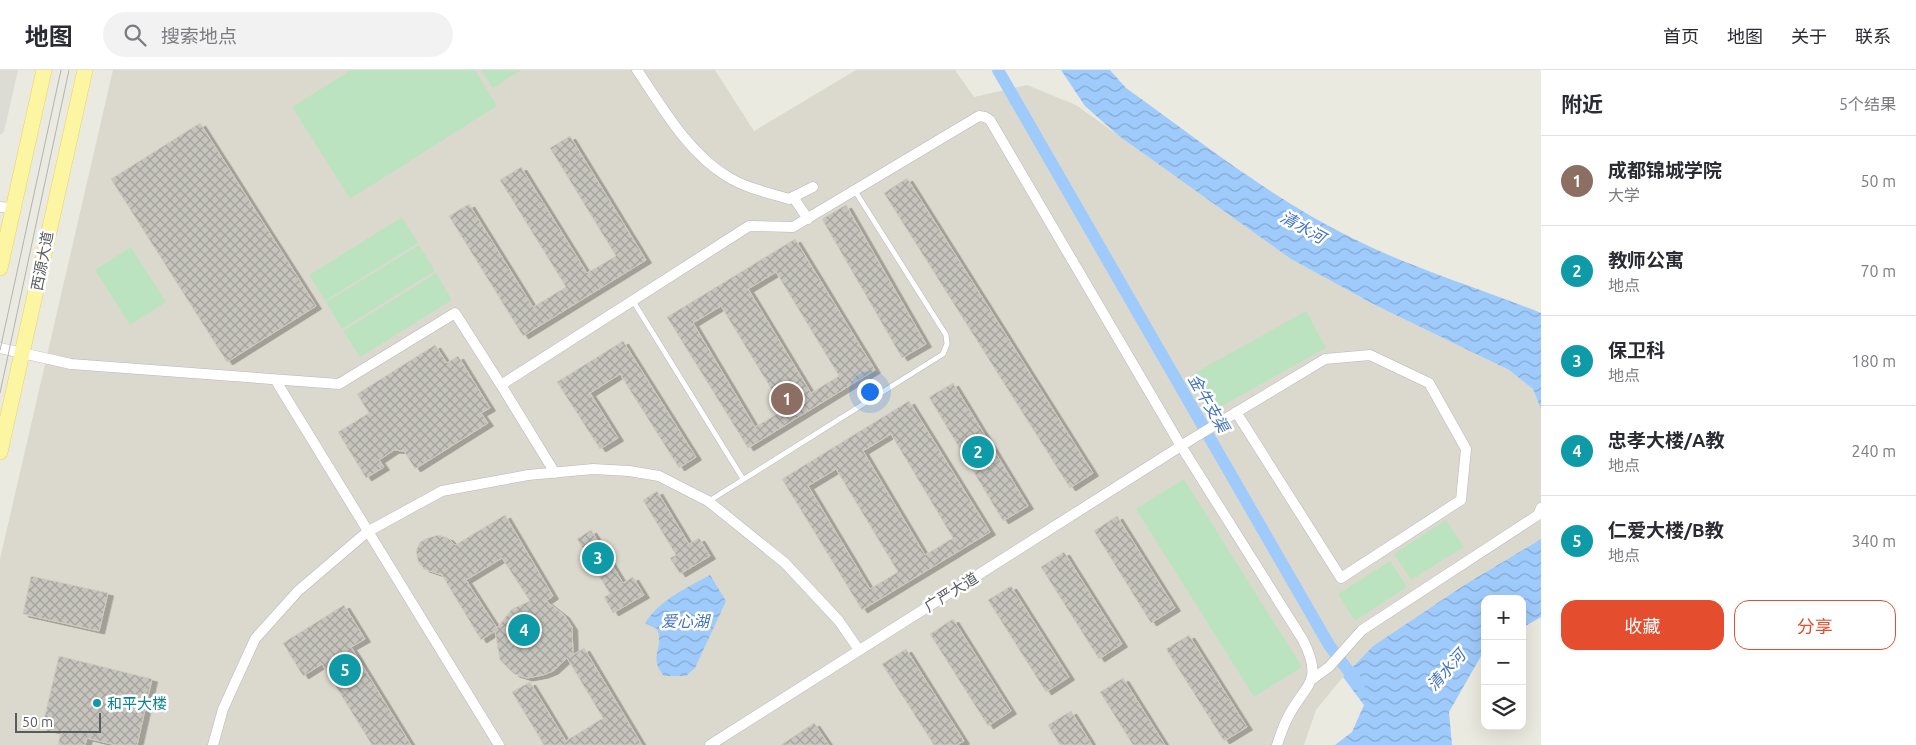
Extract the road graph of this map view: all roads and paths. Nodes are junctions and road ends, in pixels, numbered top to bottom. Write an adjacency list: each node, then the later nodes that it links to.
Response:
1 (44, 70): 7 (main road)
2 (85, 70): 12 (main road, 西源大道)
3 (637, 70): 6 (street)
4 (813, 187): 6 (street)
5 (855, 191): 8 (street); 16 (street); 19 (lane)
6 (793, 197): 8 (street)
7 (6, 208): 9 (main road)
8 (808, 219): 10 (street)
9 (0, 268)
10 (633, 300): 14 (street); 19 (lane)
11 (0, 348): 12 (street)
12 (23, 352): 13 (street); 17 (main road, 西源大道)
13 (276, 381): 14 (street); 22 (street)
14 (500, 385): 18 (street)
15 (1236, 412): 15 (street, 广严大道); 16 (street, 广严大道)
16 (1181, 446): 23 (street, 广严大道); 24 (street)
17 (0, 452)
18 (555, 473): 20 (street); 22 (street)
19 (743, 479): 20 (lane)
20 (708, 501): 23 (street)
21 (1541, 508): 24 (street)
22 (366, 532): 25 (street); 26 (street)
23 (859, 650): 27 (street, 广严大道)
24 (1311, 680): 28 (street)
25 (213, 745)
26 (499, 745)
27 (710, 745)
28 (1277, 745)

